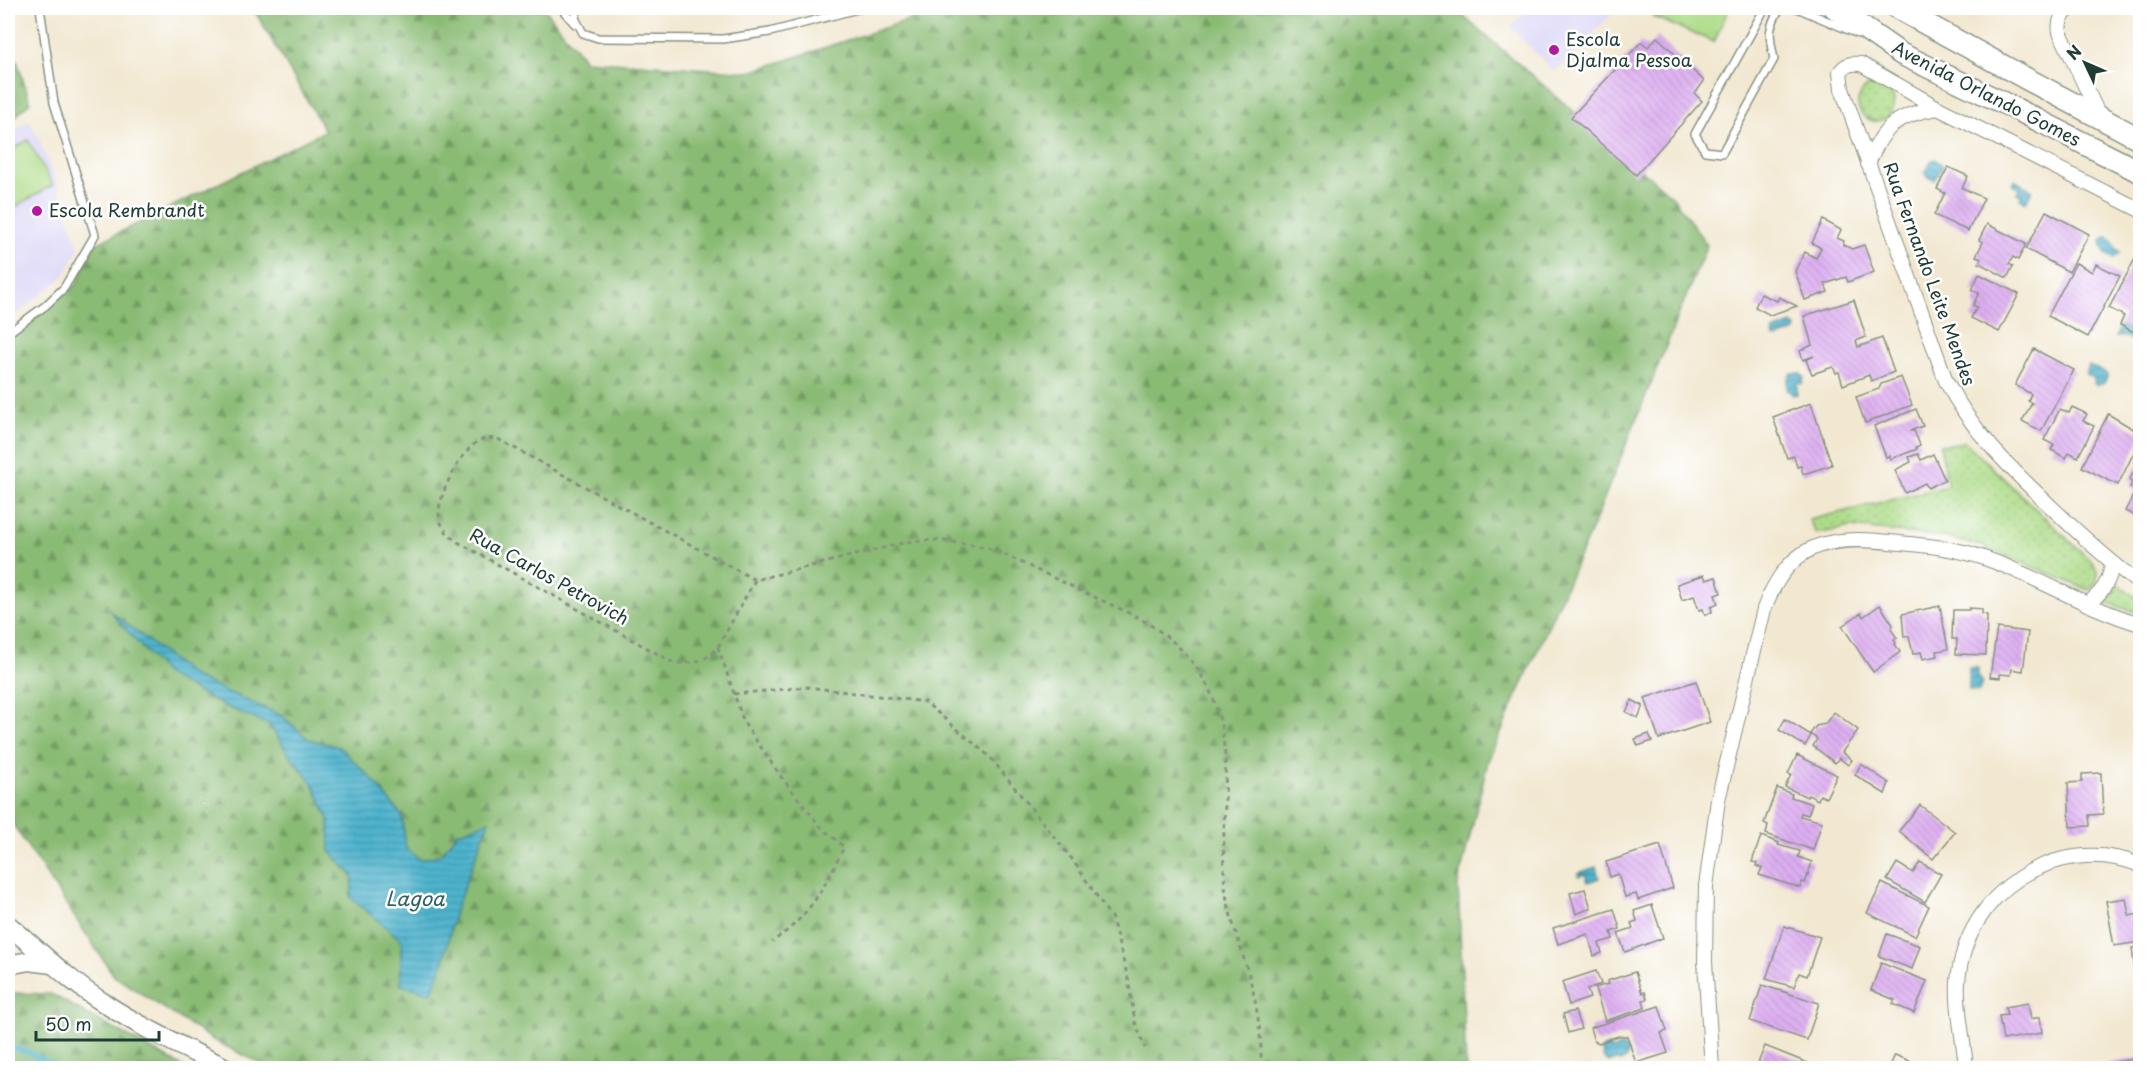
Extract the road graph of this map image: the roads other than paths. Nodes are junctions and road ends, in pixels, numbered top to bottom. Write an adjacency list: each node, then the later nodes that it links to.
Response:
1 (40, 8): 21 (lane)
2 (561, 8): 13 (lane)
3 (578, 8): 13 (lane)
4 (861, 8): 13 (lane)
5 (1765, 8): 6 (lane)
6 (1780, 8)
7 (1797, 8): 14 (lane)
8 (1836, 8): 14 (main road, Avenida Orlando Gomes)
9 (1897, 8): 12 (main road, Avenida Orlando Gomes)
10 (1917, 8): 12 (street)
11 (2071, 8): 16 (street)
12 (1938, 31): 16 (main road, Avenida Orlando Gomes)
13 (583, 33)
14 (1901, 54): 19 (main road, Avenida Orlando Gomes)
15 (1938, 108): 18 (street); 18 (street, Rua Fernando Leite Mendes); 20 (street)
16 (2100, 118): 17 (main road, Avenida Orlando Gomes)
17 (2140, 139)
18 (1868, 164): 22 (street, Rua Fernando Leite Mendes)
19 (2140, 172)
20 (2140, 210)
21 (8, 333)
22 (2112, 563): 23 (street, Rua Fernando Leite Mendes); 24 (street)
23 (2140, 584)
24 (2087, 604): 25 (street); 31 (street)
25 (2140, 624)
26 (2140, 865): 32 (street)
27 (8, 925): 28 (main road)
28 (52, 964): 29 (main road); 30 (main road)
29 (8, 965)
30 (226, 1068)
31 (1712, 1068)
32 (1966, 1068)

